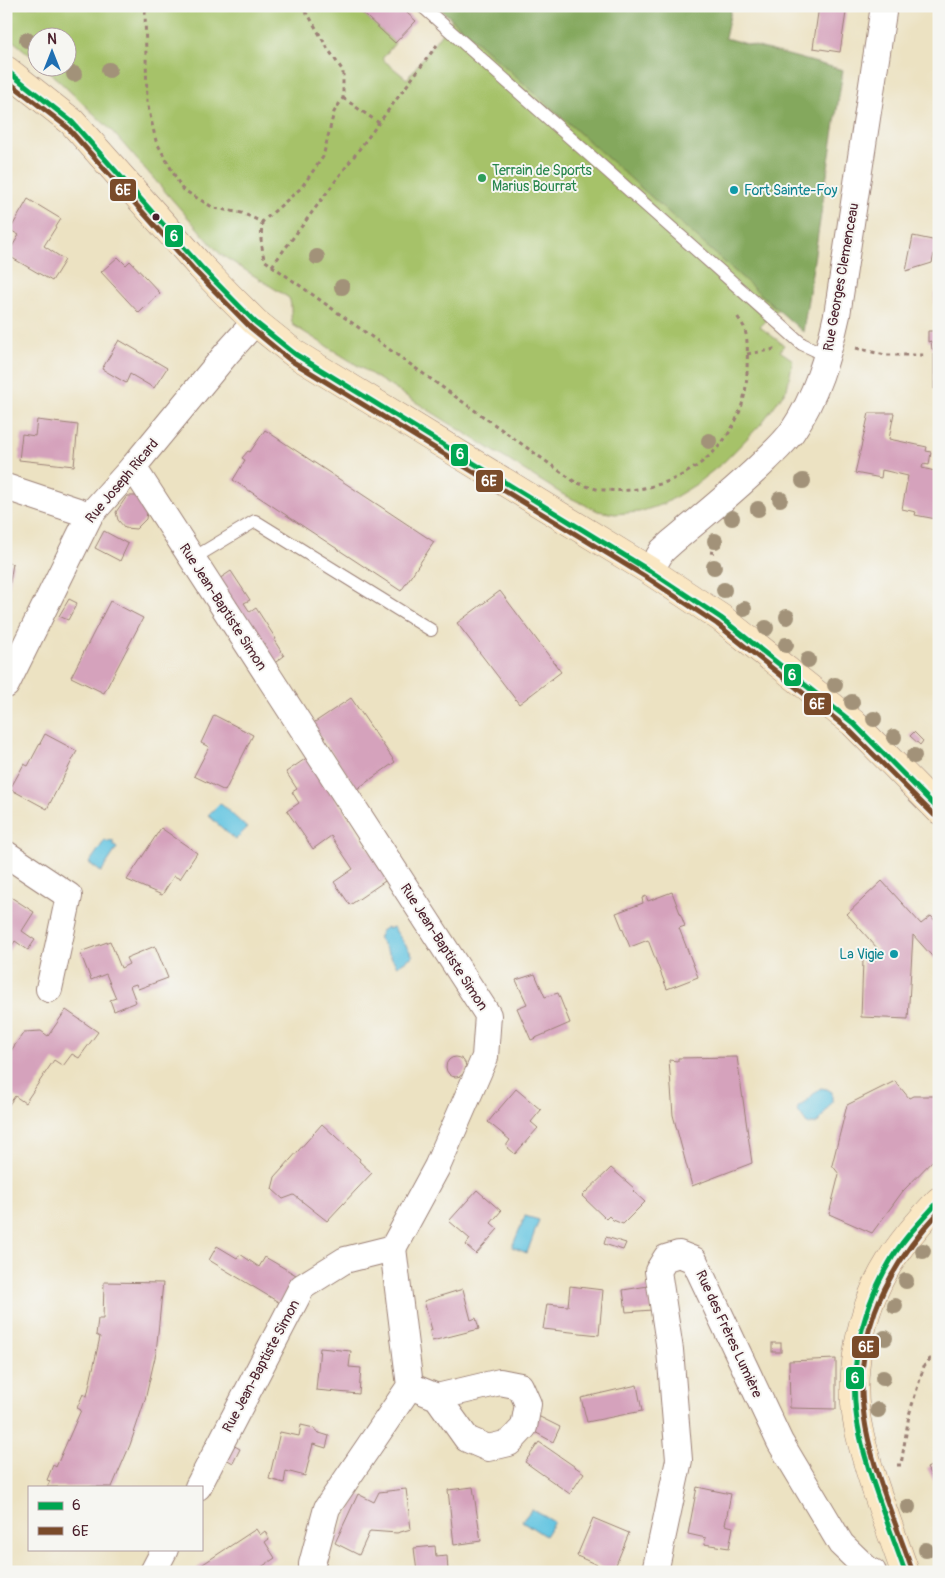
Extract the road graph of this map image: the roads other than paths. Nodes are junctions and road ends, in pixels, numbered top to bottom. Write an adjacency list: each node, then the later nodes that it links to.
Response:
1 (422, 6): 5 (lane)
2 (884, 6): 5 (street, Rue Georges Clemenceau)
3 (6, 70): 4 (main road)
4 (255, 322): 6 (street, Rue Joseph Ricard); 10 (main road)
5 (828, 356): 10 (street, Rue Georges Clemenceau)
6 (133, 467): 8 (street, Rue Joseph Ricard); 9 (street, Rue Jean-Baptiste Simon)
7 (6, 487): 8 (street)
8 (90, 515): 12 (street, Rue Joseph Ricard)
9 (192, 559): 11 (lane); 17 (street, Rue Jean-Baptiste Simon)
10 (650, 571): 13 (main road)
11 (431, 630)
12 (6, 685)
13 (939, 810)
14 (6, 854): 15 (street)
15 (49, 988)
16 (939, 1201): 26 (main road)
17 (393, 1248): 18 (street); 20 (street, Rue Jean-Baptiste Simon)
18 (410, 1386): 19 (street); 23 (street)
19 (437, 1397)
20 (199, 1486)
21 (164, 1550): 22 (street)
22 (153, 1572)
23 (312, 1572)
24 (655, 1572): 25 (street, Rue des Frères Lumière)
25 (873, 1572)
26 (905, 1572)

